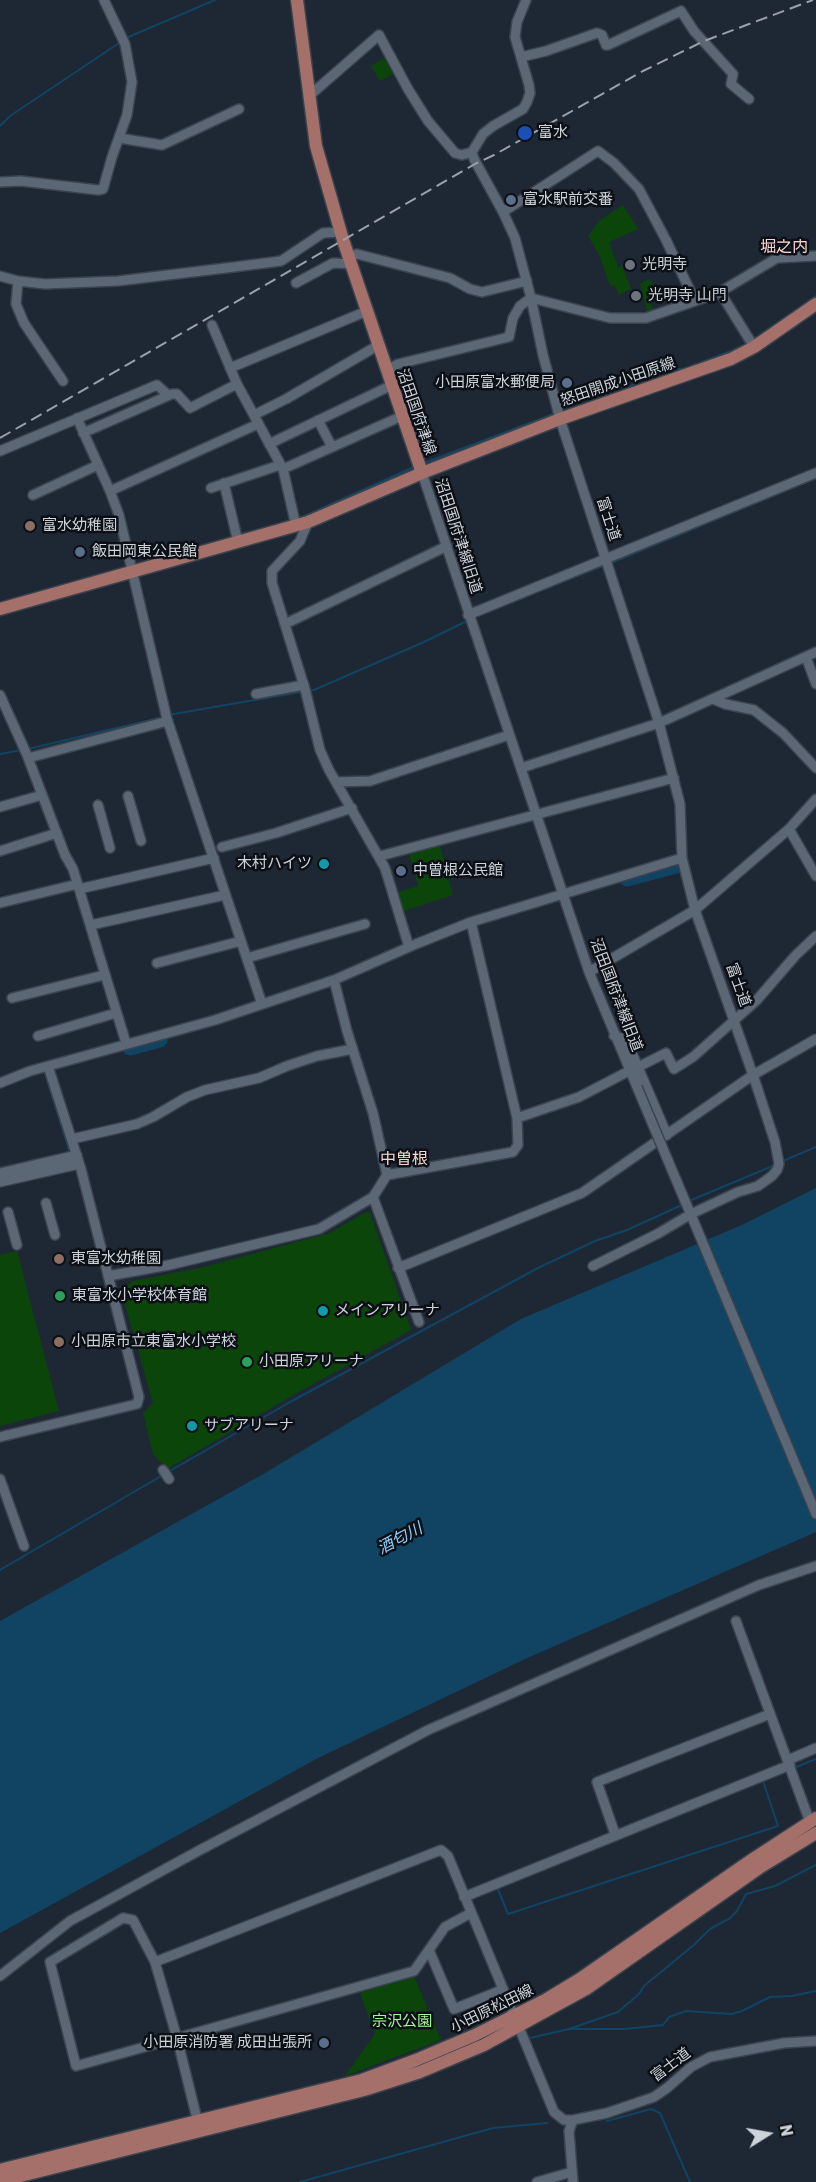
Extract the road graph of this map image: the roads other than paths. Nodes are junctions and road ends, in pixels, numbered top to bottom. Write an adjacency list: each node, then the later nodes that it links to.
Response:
1 (104, 0): 8 (street)
2 (297, 0): 5 (main road, 沼田国府津線)
3 (526, 0): 4 (street)
4 (521, 57): 6 (street); 9 (street)
5 (309, 96): 9 (street); 12 (main road, 沼田国府津線)
6 (749, 99)
7 (239, 109): 8 (street)
8 (119, 138): 10 (street)
9 (472, 152): 11 (street, 富士道)
10 (0, 182)
11 (503, 212): 17 (street, 富士道); 21 (street)
12 (341, 232): 14 (main road, 沼田国府津線); 16 (street)
13 (816, 256): 19 (street)
14 (350, 260): 17 (street); 18 (street); 23 (main road, 沼田国府津線)
15 (0, 276): 16 (street)
16 (18, 281): 29 (street)
17 (527, 282): 20 (street, 富士道)
18 (296, 283)
19 (720, 292): 21 (street); 25 (street)
20 (531, 298): 21 (street); 28 (street); 34 (street, 富士道)
21 (695, 301)
22 (816, 304): 25 (main road, 怒田開成小田原線)
23 (367, 311): 26 (main road, 沼田国府津線); 27 (street)
24 (212, 326): 27 (street)
25 (752, 343): 34 (main road, 怒田開成小田原線)
26 (377, 346): 28 (main road, 沼田国府津線); 33 (street)
27 (230, 368): 30 (street)
28 (386, 371): 31 (main road, 沼田国府津線)
29 (63, 381)
30 (237, 384): 32 (street); 33 (street)
31 (392, 386): 35 (main road, 沼田国府津線); 37 (street)
32 (168, 395): 36 (street); 39 (street)
33 (255, 414): 38 (street)
34 (559, 415): 45 (main road, 怒田開成小田原線); 54 (street, 富士道)
35 (402, 416): 41 (street); 45 (main road, 沼田国府津線)
36 (77, 418): 39 (street); 42 (street)
37 (318, 420): 40 (street); 41 (street)
38 (258, 424): 40 (street); 49 (street)
39 (83, 433): 43 (street)
40 (269, 444): 44 (street)
41 (332, 447): 44 (street)
42 (0, 451)
43 (98, 465): 49 (street); 50 (street)
44 (282, 467): 47 (street); 51 (street)
45 (422, 473): 51 (main road, 沼田国府津線); 53 (street, 沼田国府津線旧道)
46 (816, 473): 54 (street)
47 (224, 483): 48 (street); 52 (street)
48 (211, 488)
49 (110, 491): 55 (street)
50 (33, 495)
51 (302, 524): 52 (main road, 沼田国府津線); 58 (street)
52 (238, 542): 55 (main road, 沼田国府津線)
53 (447, 546): 57 (street, 沼田国府津線旧道); 58 (street)
54 (606, 562): 57 (street); 67 (street, 富士道)
55 (133, 572): 56 (main road, 沼田国府津線); 66 (street)
56 (0, 609)
57 (470, 619): 68 (street, 沼田国府津線旧道)
58 (285, 624): 62 (street)
59 (816, 652): 60 (street)
60 (806, 657): 61 (street); 65 (street)
61 (816, 684)
62 (305, 689): 63 (street); 73 (street)
63 (256, 694)
64 (0, 695): 69 (street)
65 (713, 699): 67 (street); 71 (street)
66 (167, 717): 69 (street); 88 (street)
67 (660, 723): 70 (street); 72 (street, 富士道)
68 (509, 735): 70 (street, 沼田国府津線旧道); 73 (street)
69 (26, 753): 74 (street)
70 (520, 768): 80 (street, 沼田国府津線旧道)
71 (816, 768)
72 (674, 778): 80 (street); 89 (street, 富士道)
73 (336, 782): 79 (street)
74 (42, 795): 78 (street); 82 (street)
75 (128, 796): 83 (street)
76 (816, 799): 81 (street)
77 (98, 805): 85 (street)
78 (0, 807)
79 (352, 808): 84 (street); 87 (street)
80 (537, 814): 87 (street); 92 (street, 沼田国府津線旧道)
81 (789, 829): 90 (street); 95 (street)
82 (57, 833): 86 (street); 91 (street)
83 (141, 841)
84 (222, 847)
85 (110, 848)
86 (0, 851)
87 (380, 856): 101 (street)
88 (214, 858): 91 (street); 93 (street)
89 (682, 858): 92 (street); 95 (street, 富士道)
90 (816, 876)
91 (79, 887): 94 (street); 98 (street)
92 (563, 894): 96 (street); 104 (street, 沼田国府津線旧道)
93 (225, 895): 98 (street); 100 (street)
94 (0, 903)
95 (696, 910): 104 (street); 110 (street, 富士道)
96 (471, 922): 101 (street); 119 (street)
97 (365, 924): 102 (street)
98 (91, 925): 105 (street)
99 (816, 936): 110 (street)
100 (242, 942): 102 (street); 103 (street)
101 (409, 947): 106 (street)
102 (247, 958): 108 (street)
103 (157, 963)
104 (589, 972): 116 (street, 沼田国府津線旧道)
105 (104, 975): 107 (street); 109 (street)
106 (334, 980): 108 (street); 114 (street)
107 (12, 998)
108 (262, 1004): 113 (street)
109 (116, 1013): 111 (street); 113 (street)
110 (734, 1019): 116 (street); 117 (street, 富士道)
111 (38, 1036)
112 (816, 1039): 117 (street)
113 (126, 1043): 115 (street)
114 (353, 1049): 121 (street); 124 (street)
115 (48, 1066): 118 (street); 121 (street)
116 (634, 1069): 119 (street); 120 (street); 128 (street, 沼田国府津線旧道, bridge)
117 (753, 1075): 120 (street); 128 (street, 富士道)
118 (0, 1083)
119 (517, 1118): 124 (street)
120 (667, 1135): 133 (street)
121 (72, 1139): 122 (street)
122 (75, 1159): 123 (street); 125 (street); 134 (street)
123 (0, 1173)
124 (387, 1175): 126 (street)
125 (0, 1182)
126 (373, 1197): 133 (street); 134 (street)
127 (46, 1203): 130 (street)
128 (689, 1210): 132 (street, 富士道); 140 (street, 沼田国府津線旧道)
129 (9, 1212): 131 (street)
130 (55, 1235)
131 (17, 1245)
132 (593, 1266)
133 (398, 1268): 135 (street)
134 (108, 1276): 136 (street)
135 (419, 1322)
136 (0, 1437)
137 (163, 1470): 139 (street)
138 (0, 1479): 141 (street)
139 (169, 1479)
140 (816, 1514)
141 (24, 1546)
142 (816, 1566): 153 (street)
143 (736, 1621): 144 (street)
144 (770, 1714): 146 (street); 148 (street)
145 (816, 1748): 146 (street)
146 (789, 1762): 147 (street); 148 (street)
147 (814, 1830): 155 (main road, 小田原松田線)
148 (615, 1834): 149 (street)
149 (464, 1897): 150 (street); 152 (street)
150 (471, 1913): 151 (street); 154 (street)
151 (429, 1950): 154 (street); 156 (street)
152 (155, 1962): 156 (street); 156 (street)
153 (0, 1976)
154 (502, 1990): 155 (street)
155 (515, 2022): 158 (street); 159 (main road, 小田原松田線)
156 (177, 2038): 159 (street)
157 (816, 2041): 158 (street, 富士道)
158 (573, 2121): 161 (street)
159 (199, 2127): 160 (main road, 小田原松田線); 162 (main road, 小田原松田線)
160 (0, 2170)
161 (573, 2177): 163 (street)
162 (0, 2181)
163 (537, 2182)

